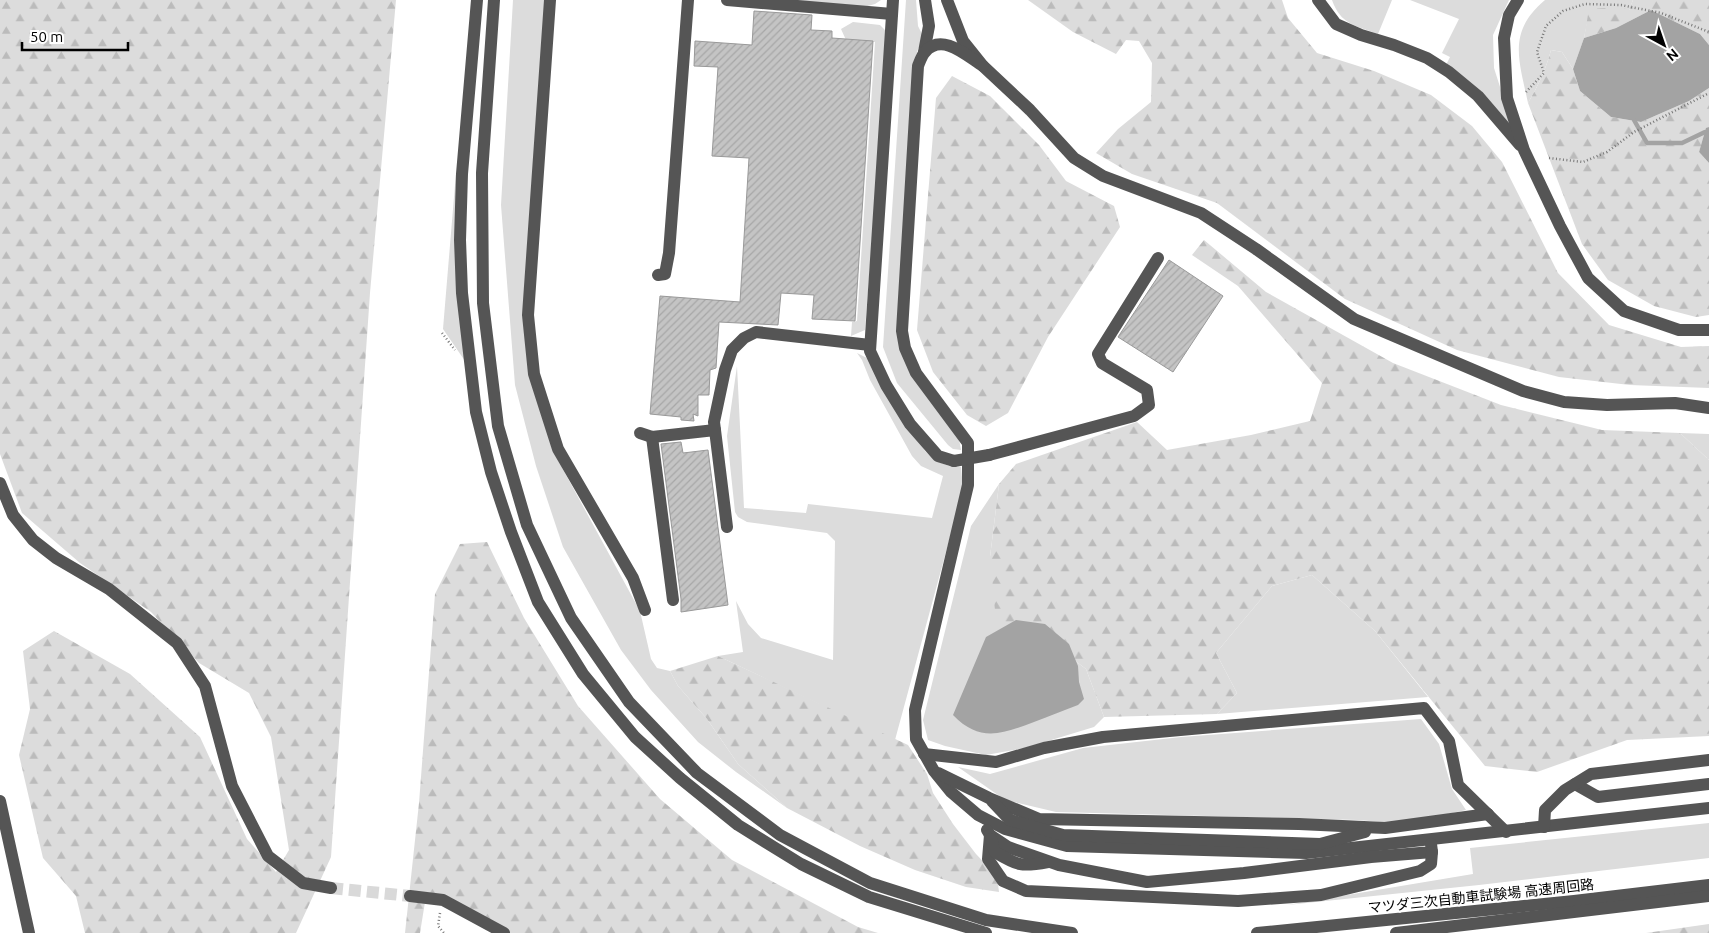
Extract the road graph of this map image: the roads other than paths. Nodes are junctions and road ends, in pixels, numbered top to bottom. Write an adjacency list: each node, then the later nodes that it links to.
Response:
1 (477, 0): 46 (street)
2 (494, 0): 47 (street)
3 (550, 0): 24 (street)
4 (688, 0): 16 (street)
5 (727, 0): 11 (street)
6 (893, 0): 11 (street)
7 (926, 0): 12 (street)
8 (947, 0): 13 (street)
9 (1318, 0): 14 (street)
10 (1518, 0): 14 (street)
11 (892, 14): 18 (street)
12 (924, 52): 13 (street); 25 (street)
13 (983, 66): 19 (street)
14 (1524, 150): 17 (street)
15 (1158, 258): 18 (street, bridge)
16 (658, 276)
17 (1709, 330)
18 (870, 345): 20 (street)
19 (1709, 408)
20 (715, 430): 22 (street); 23 (street)
21 (0, 483): 41 (street)
22 (727, 527)
23 (673, 600)
24 (645, 610)
25 (924, 754): 27 (street); 33 (street)
26 (1709, 760): 28 (street)
27 (934, 771): 30 (street); 34 (street)
28 (1575, 784): 29 (street); 35 (street)
29 (1709, 784)
30 (989, 798): 36 (street); 36 (street)
31 (0, 801): 44 (street)
32 (1709, 808): 35 (street)
33 (1488, 814): 36 (street); 37 (street)
34 (978, 815): 38 (street); 39 (street)
35 (1544, 827): 37 (street)
36 (1378, 828)
37 (1506, 832): 39 (street)
38 (990, 834): 39 (street); 39 (street)
39 (1431, 846)
40 (1709, 885): 48 (street, マツダ三次自動車試験場 高速周回路)
41 (330, 888)
42 (410, 896): 45 (street)
43 (1709, 896): 49 (street)
44 (29, 933)
45 (504, 933)
46 (986, 933)
47 (1072, 933)
48 (1257, 933)
49 (1396, 933)

